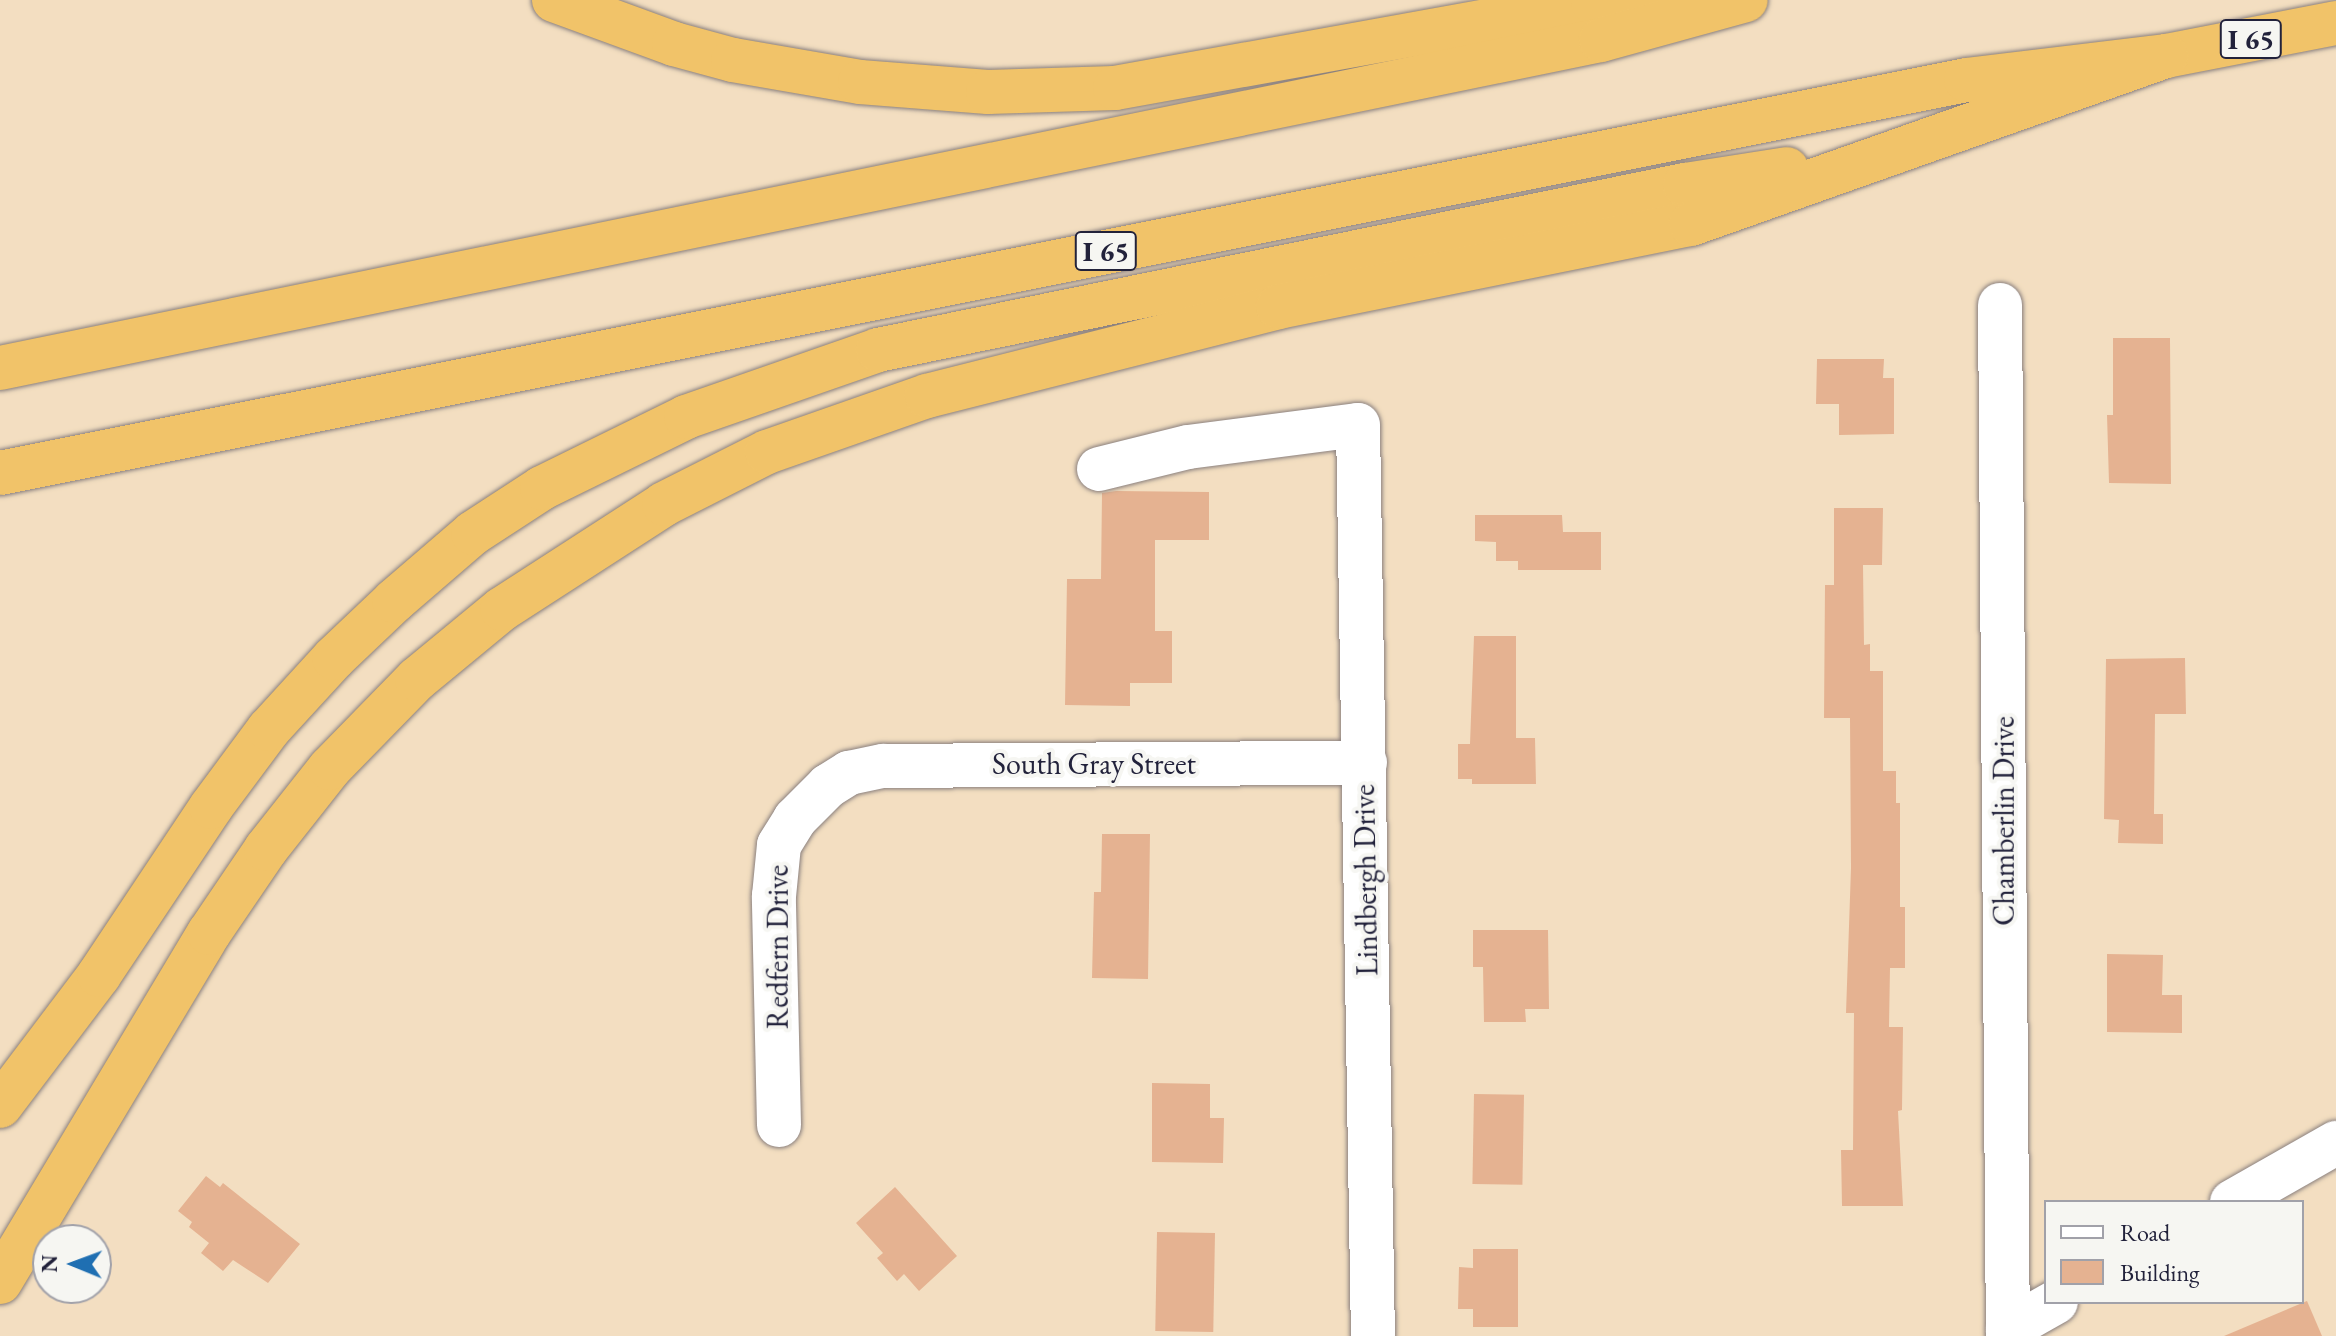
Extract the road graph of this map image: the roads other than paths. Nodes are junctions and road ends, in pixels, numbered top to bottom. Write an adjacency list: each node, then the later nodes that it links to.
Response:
1 (554, 0): 2 (highway)
2 (1661, 0)
3 (1746, 0): 8 (highway)
4 (2336, 23): 5 (highway, I 65)
5 (2166, 56): 6 (highway); 10 (highway, I 65)
6 (1893, 153): 13 (highway); 17 (highway)
7 (2000, 305): 19 (street, Chamberlin Drive)
8 (0, 368)
9 (1099, 469): 11 (street, Lindbergh Drive)
10 (0, 473)
11 (1365, 763): 12 (street, South Gray Street); 20 (street, Lindbergh Drive)
12 (828, 786): 14 (street, Redfern Drive)
13 (0, 1106)
14 (779, 1125)
15 (2336, 1143): 16 (street)
16 (2236, 1200)
17 (0, 1282)
18 (2053, 1304): 19 (street)
19 (2008, 1333)
20 (1373, 1336)

